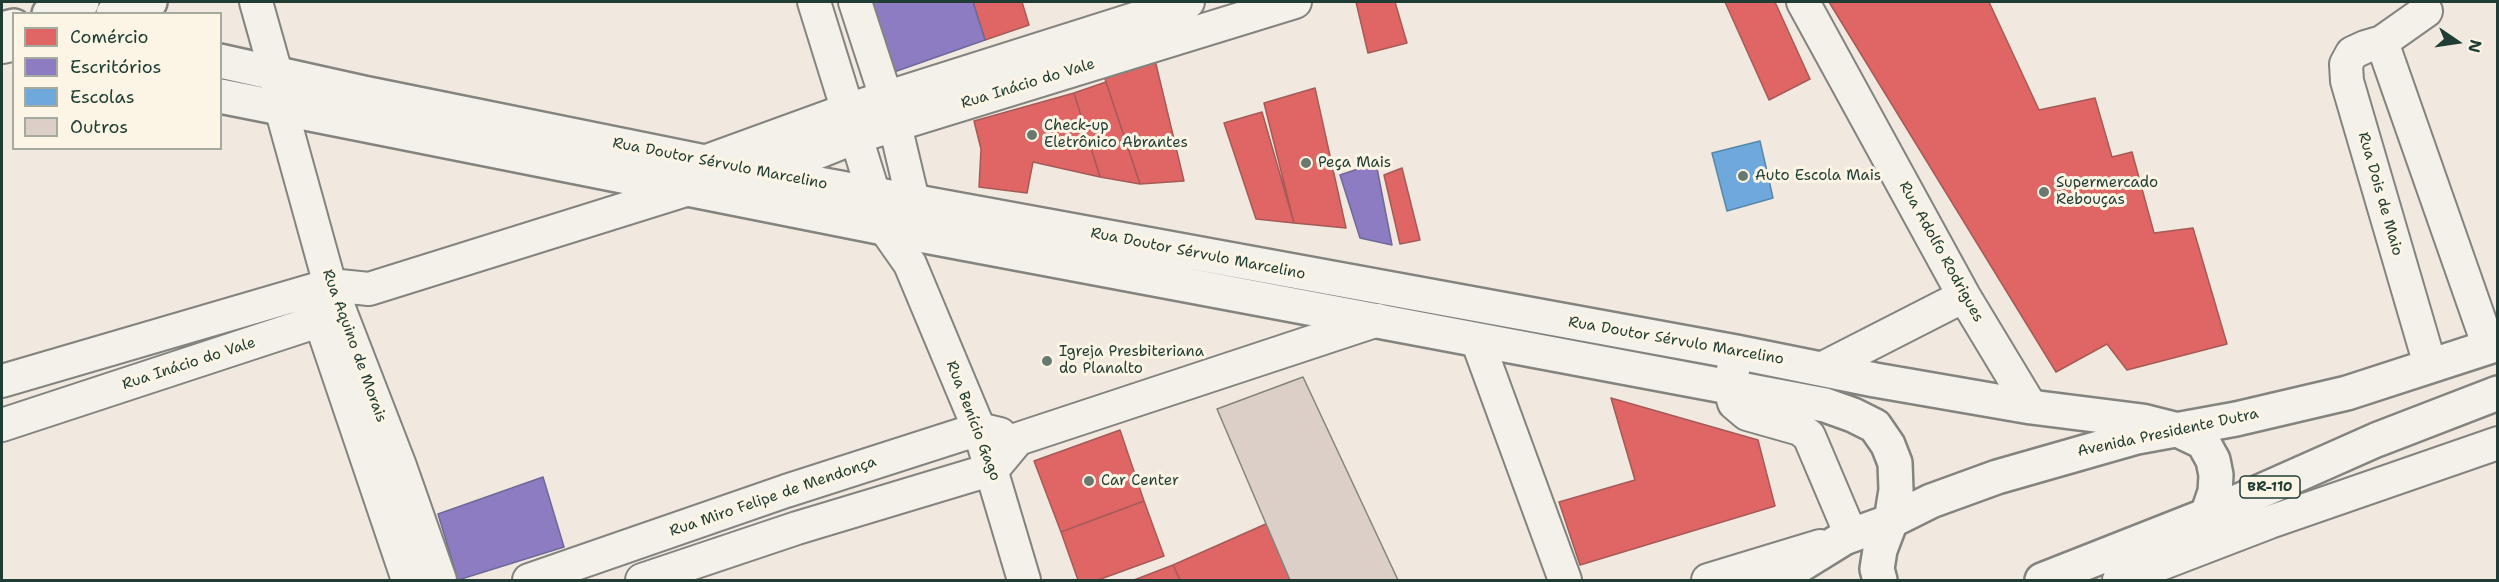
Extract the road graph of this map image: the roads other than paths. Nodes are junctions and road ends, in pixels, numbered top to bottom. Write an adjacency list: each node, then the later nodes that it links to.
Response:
1 (82, 2): 10 (main road)
2 (150, 2): 11 (main road)
3 (256, 2): 14 (street)
4 (814, 2): 18 (street)
5 (855, 2): 17 (street, Rua Benício Gago)
6 (1188, 2): 17 (street, Rua Inácio do Vale)
7 (1295, 2): 17 (street, Rua Inácio do Vale)
8 (1803, 2): 25 (street, Rua Adolfo Rodrigues)
9 (2429, 4): 12 (street, Rua Dois de Maio)
10 (54, 12)
11 (119, 12)
12 (2382, 42): 29 (street); 31 (street, Rua Dois de Maio)
13 (222, 61): 14 (main road, Rua Doutor Sérvulo Marcelino)
14 (276, 73): 16 (street); 20 (main road, Rua Doutor Sérvulo Marcelino)
15 (222, 96): 16 (main road, Rua Doutor Sérvulo Marcelino)
16 (270, 106): 20 (main road, Rua Doutor Sérvulo Marcelino); 26 (street, Rua Aquino de Morais)
17 (891, 111): 18 (street, Rua Inácio do Vale); 22 (street, Rua Benício Gago)
18 (851, 124): 19 (street, Rua Inácio do Vale); 20 (street, Rua Inácio do Vale); 21 (street)
19 (764, 174): 20 (main road, Rua Doutor Sérvulo Marcelino); 21 (main road, Rua Doutor Sérvulo Marcelino)
20 (698, 175): 23 (main road, Rua Doutor Sérvulo Marcelino); 26 (street, Rua Inácio do Vale)
21 (875, 193): 22 (main road, Rua Doutor Sérvulo Marcelino); 23 (street)
22 (912, 200): 24 (street, Rua Benício Gago); 30 (main road, Rua Doutor Sérvulo Marcelino)
23 (884, 227): 24 (main road, Rua Doutor Sérvulo Marcelino)
24 (916, 249): 27 (main road, Rua Doutor Sérvulo Marcelino); 38 (street, Rua Benício Gago)
25 (1964, 296): 32 (street); 36 (street, Rua Adolfo Rodrigues)
26 (325, 302): 33 (street, Rua Inácio do Vale); 37 (street, Rua Inácio do Vale); 43 (street, Rua Aquino de Morais)
27 (1378, 320): 28 (main road, Rua Doutor Sérvulo Marcelino); 40 (street)
28 (1477, 340): 34 (main road, Rua Doutor Sérvulo Marcelino); 55 (street)
29 (2493, 346): 31 (main road, Avenida Presidente Dutra)
30 (1736, 352): 32 (main road, Rua Doutor Sérvulo Marcelino); 34 (street)
31 (2430, 366): 39 (main road, Avenida Presidente Dutra)
32 (1823, 368): 36 (main road, Rua Doutor Sérvulo Marcelino)
33 (2, 381)
34 (1730, 388): 46 (main road, Rua Doutor Sérvulo Marcelino); 48 (street)
35 (2498, 393): 45 (main road, BR-110)
36 (2031, 407): 39 (main road, Rua Doutor Sérvulo Marcelino)
37 (2, 425)
38 (979, 429): 40 (street); 42 (street, Rua Benício Gago); 44 (street, Rua Miro Felipe de Mendonça)
39 (2178, 430): 45 (main road); 46 (main road, Avenida Presidente Dutra)
40 (1018, 439): 42 (street)
41 (2498, 443): 49 (street)
42 (993, 469): 47 (street); 54 (street, Rua Benício Gago)
43 (387, 472): 50 (street, Rua Aquino de Morais); 51 (street, Rua Aquino de Morais)
44 (786, 491): 47 (street); 52 (street, Rua Miro Felipe de Mendonça)
45 (2206, 515): 49 (main road, BR-110)
46 (1891, 521): 48 (main road, Avenida Presidente Dutra); 58 (main road, Rua Doutor Sérvulo Marcelino)
47 (796, 528): 53 (street)
48 (1847, 537): 56 (street, Avenida Presidente Dutra); 57 (main road, Avenida Presidente Dutra)
49 (2113, 572): 59 (main road, BR-110)
50 (408, 580)
51 (440, 580)
52 (529, 580)
53 (642, 580)
54 (1024, 580)
55 (1565, 580)
56 (1708, 580)
57 (1776, 580)
58 (1880, 580)
59 (2042, 580)

